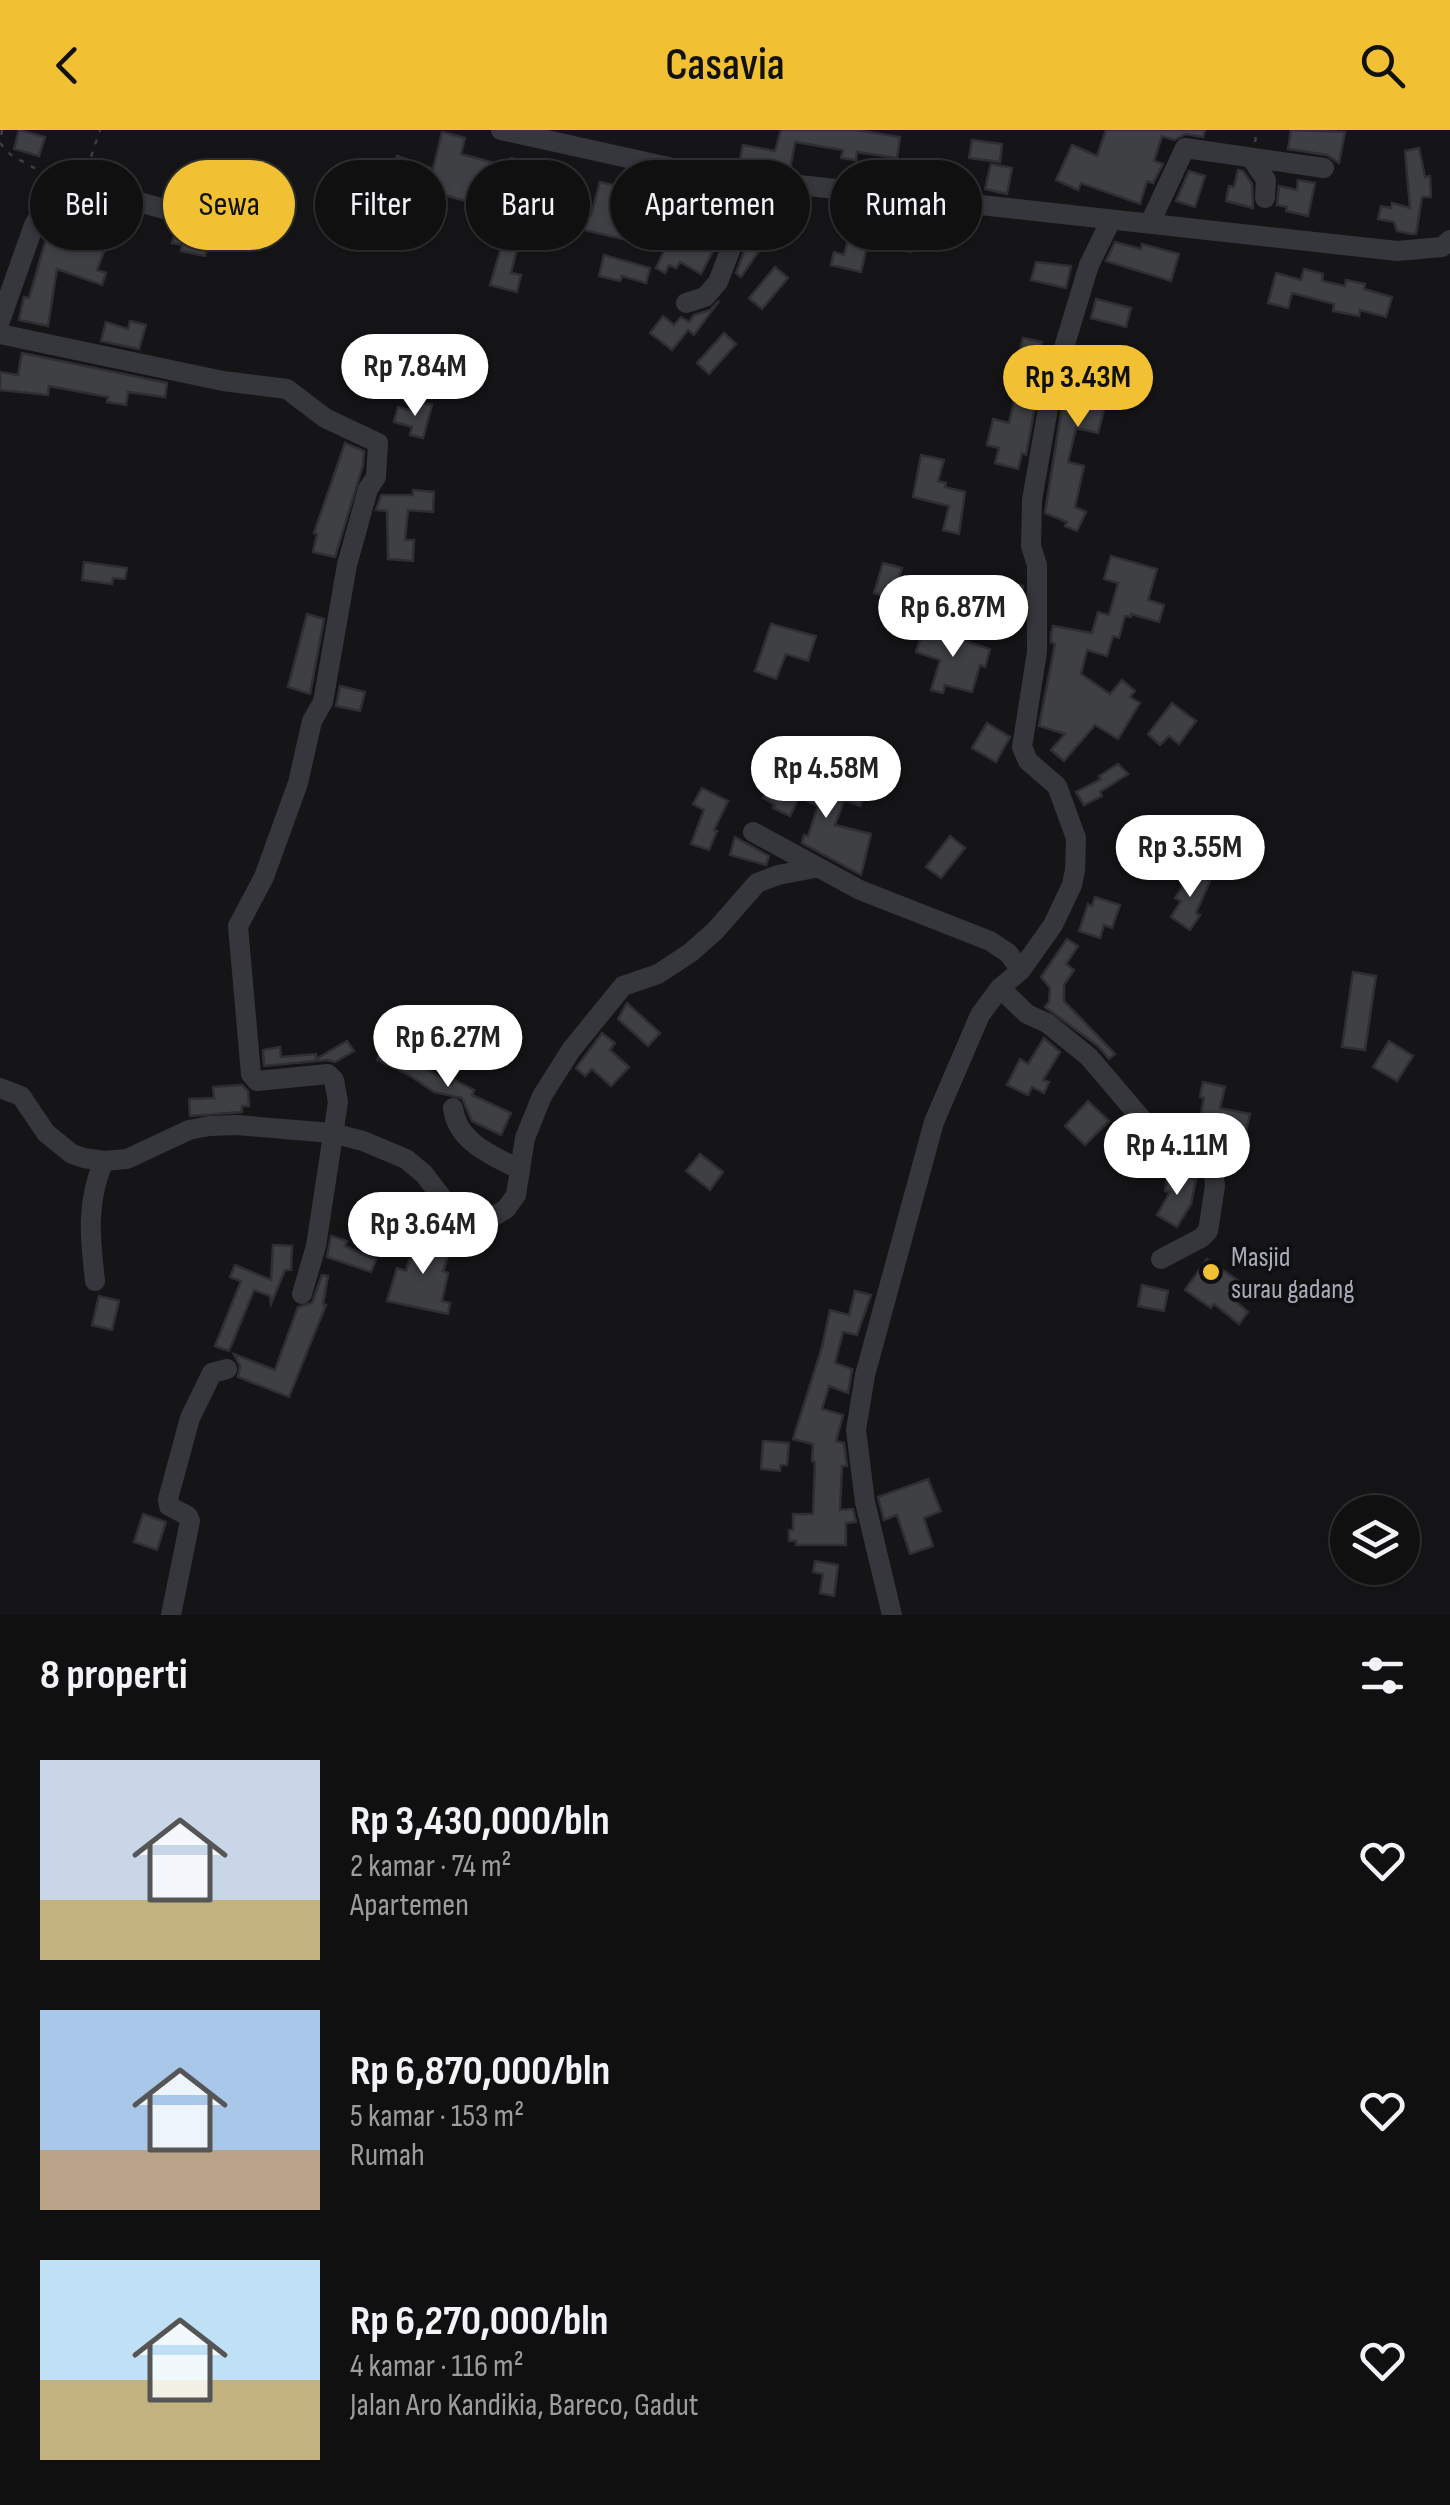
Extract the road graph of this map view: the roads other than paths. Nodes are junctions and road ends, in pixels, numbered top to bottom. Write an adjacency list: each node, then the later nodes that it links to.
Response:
1 (501, 130): 3 (street)
2 (1252, 158): 4 (street); 6 (street); 9 (street)
3 (627, 160)
4 (1324, 168)
5 (810, 186): 8 (street)
6 (1264, 198)
7 (163, 208): 13 (street)
8 (1111, 220): 9 (street); 17 (street)
9 (1150, 224): 10 (street)
10 (1447, 244)
11 (730, 250): 12 (street)
12 (686, 303)
13 (0, 321)
14 (0, 334): 21 (street)
15 (753, 832): 16 (street)
16 (815, 868): 17 (street); 23 (street)
17 (1021, 970): 18 (street)
18 (1000, 988): 24 (street); 29 (street)
19 (0, 1088): 22 (street)
20 (453, 1108): 23 (street)
21 (332, 1133): 22 (street); 23 (street); 26 (street)
22 (104, 1161): 25 (street)
23 (520, 1170)
24 (1161, 1259)
25 (95, 1281)
26 (302, 1294)
27 (227, 1368): 28 (street)
28 (171, 1615)
29 (892, 1615)

